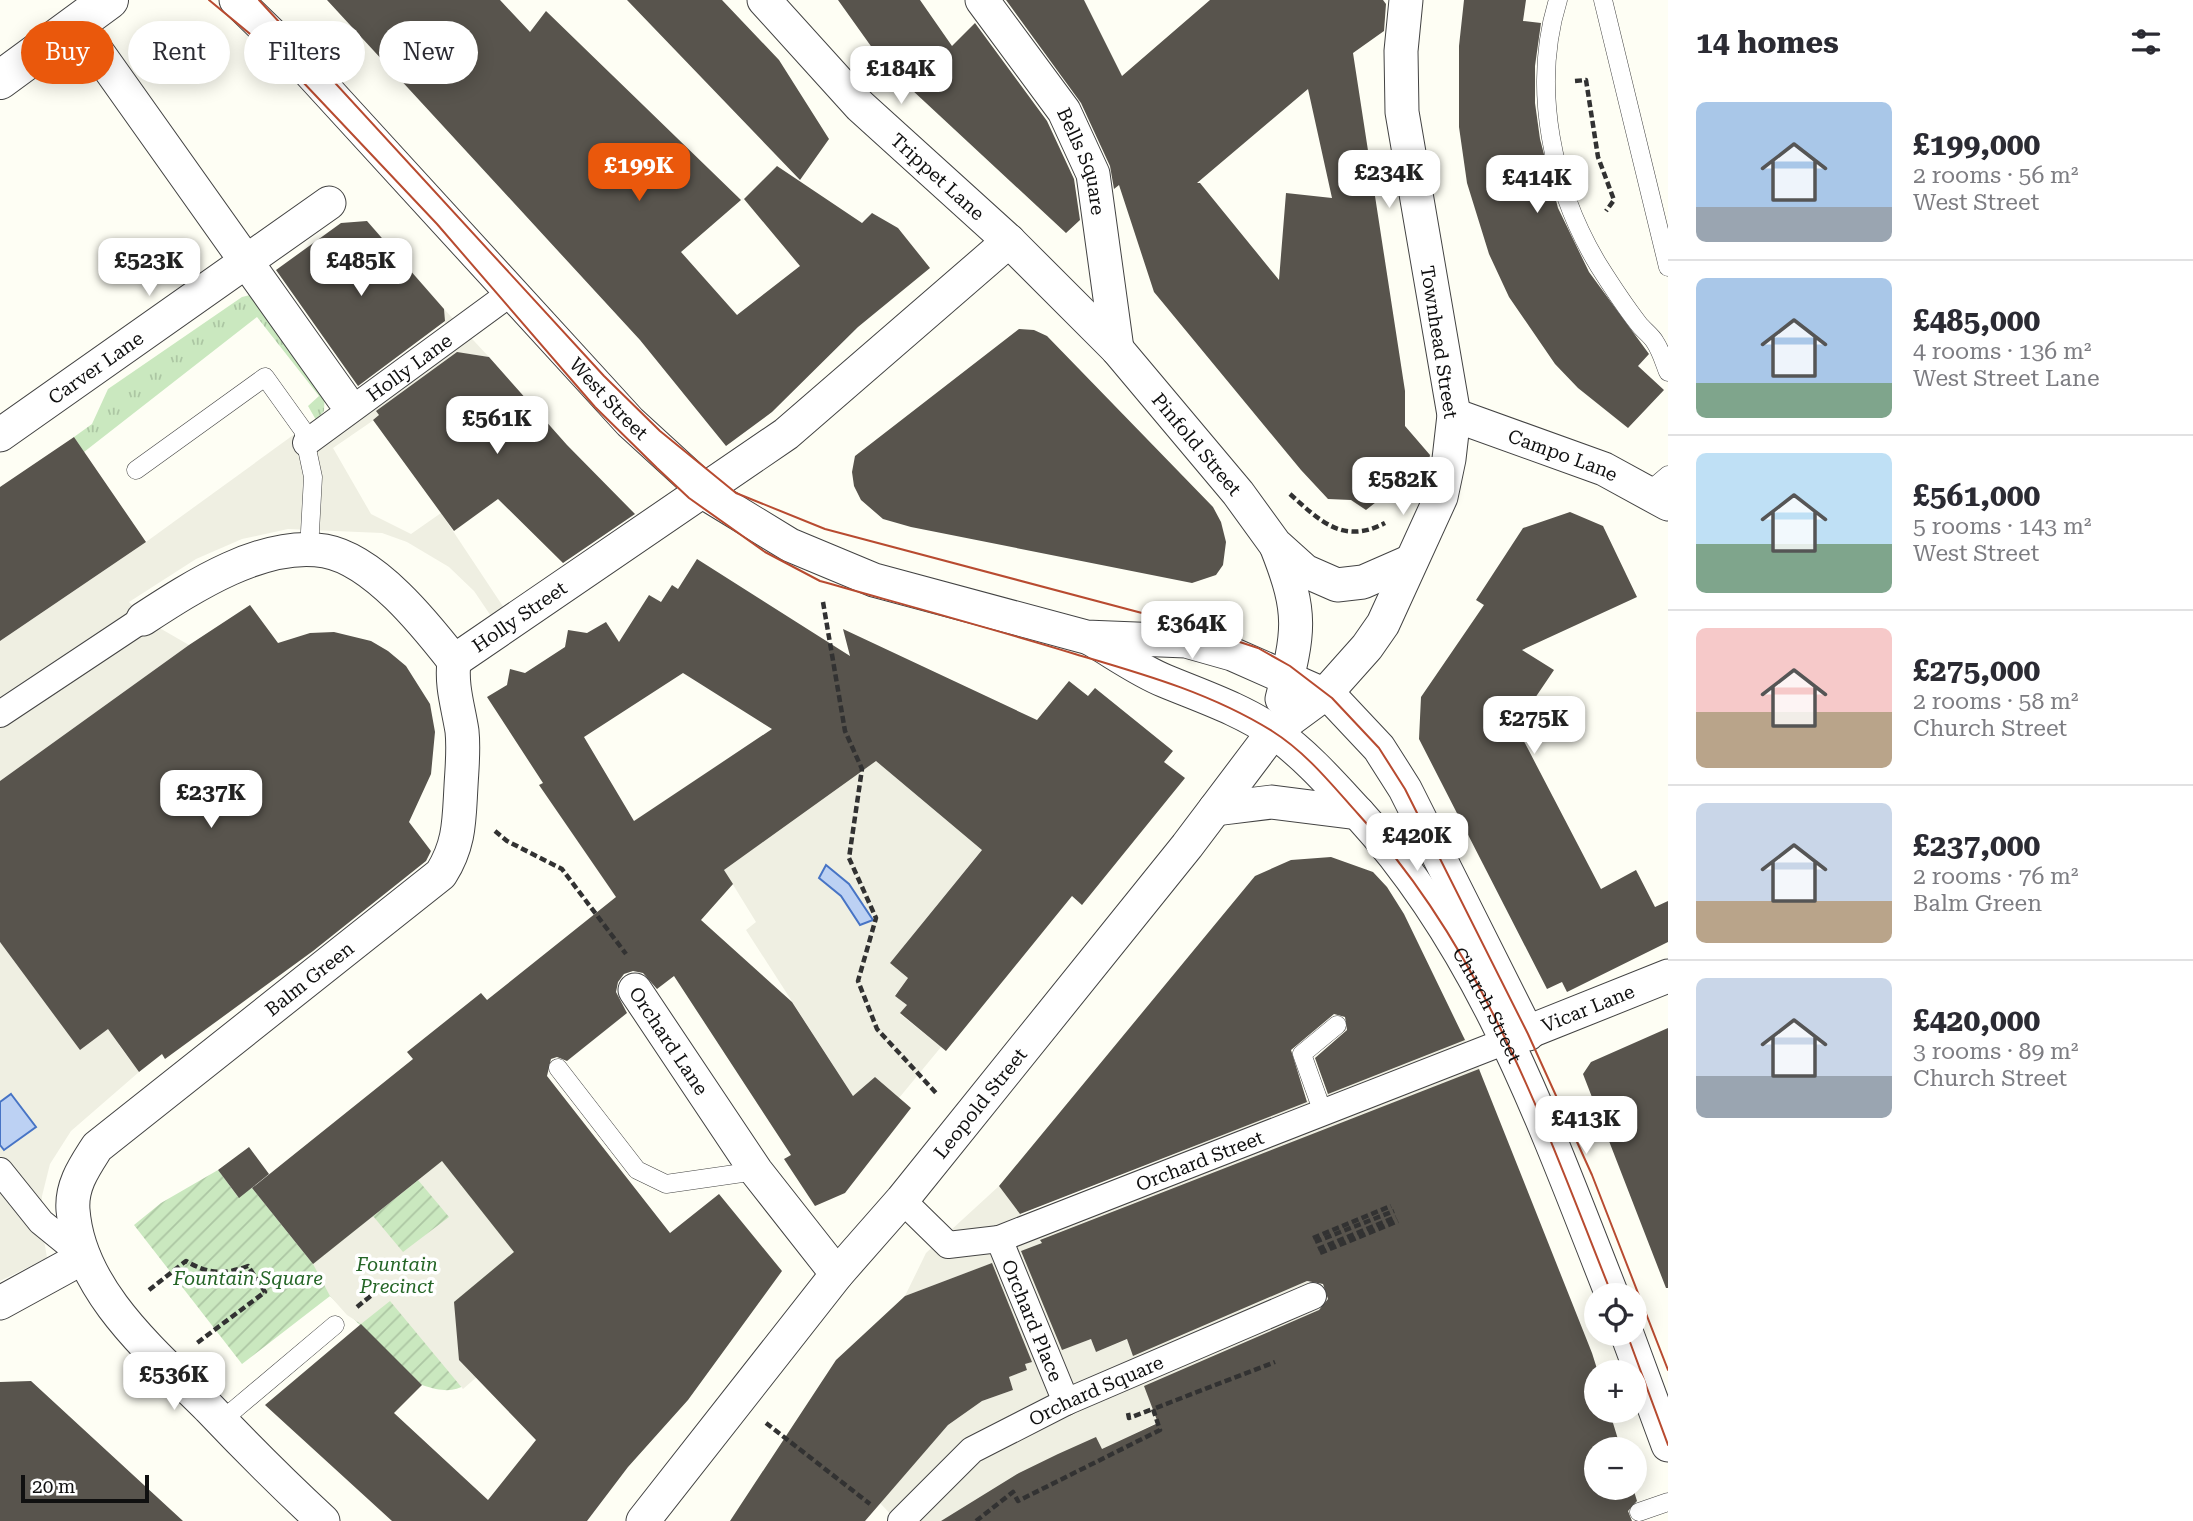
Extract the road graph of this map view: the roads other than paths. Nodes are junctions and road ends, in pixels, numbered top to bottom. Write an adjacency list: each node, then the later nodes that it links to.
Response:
1 (109, 0): 8 (street)
2 (236, 0): 16 (street, West Street)
3 (764, 0): 13 (street, Trippet Lane)
4 (982, 0): 17 (street, Bells Square)
5 (1406, 0): 20 (street, Townhead Street)
6 (1558, 0): 18 (lane)
7 (1603, 0): 15 (lane)
8 (80, 21)
9 (21, 64): 11 (street)
10 (114, 75): 14 (street)
11 (0, 80)
12 (329, 203): 14 (street, Carver Lane)
13 (1009, 241): 17 (street, Trippet Lane); 24 (street, Holly Street)
14 (248, 262): 19 (street); 21 (street, Carver Lane)
15 (1668, 267)
16 (512, 292): 19 (street, Holly Lane); 24 (street, West Street)
17 (1116, 349): 26 (street, Pinfold Street)
18 (1668, 372)
19 (347, 404): 22 (street, Holly Lane)
20 (1454, 415): 25 (street, Campo Lane); 28 (street, Townhead Street)
21 (0, 435)
22 (306, 443): 23 (lane); 27 (lane)
23 (136, 470)
24 (701, 490): 30 (street, West Street); 31 (street, Holly Street)
25 (1661, 490)
26 (1275, 544): 28 (street, Pinfold Street); 32 (street, Pinfold Street)
27 (309, 550): 29 (street, Holly Street); 31 (street, Holly Street)
28 (1411, 561): 33 (street, Townhead Street)
29 (144, 619): 34 (street, Holly Street)
30 (1086, 637): 32 (street, West Street); 35 (street, West Street)
31 (454, 661): 48 (street, Balm Green)
32 (1287, 678): 33 (street, West Street); 35 (street, Pinfold Street)
33 (1326, 694): 35 (street, Leopold Street); 41 (street, Church Street)
34 (0, 714)
35 (1273, 732): 36 (street, Leopold Street); 37 (street, Church Street)
36 (1215, 809): 37 (street); 46 (street, Leopold Street)
37 (1358, 813): 41 (street, Church Street)
38 (1668, 976): 41 (street, Vicar Lane)
39 (627, 993): 45 (street, Orchard Lane)
40 (1337, 1025): 43 (lane)
41 (1517, 1037): 43 (street, Orchard Street); 50 (street, Church Street)
42 (558, 1068): 45 (lane)
43 (1322, 1110): 47 (street, Orchard Street)
44 (0, 1171): 48 (street)
45 (756, 1171): 49 (street, Orchard Lane)
46 (902, 1200): 47 (street, Orchard Street); 49 (street, Leopold Street)
47 (999, 1239): 55 (street, Orchard Place)
48 (84, 1257): 52 (street); 56 (street, Balm Green)
49 (836, 1274): 61 (street, Leopold Street)
50 (1608, 1283)
51 (1313, 1296): 55 (street, Orchard Square)
52 (0, 1303)
53 (335, 1325): 56 (lane)
54 (1631, 1346): 57 (street)
55 (1066, 1402): 62 (street, Orchard Square)
56 (221, 1421): 60 (street, Balm Green)
57 (1668, 1445)
58 (1668, 1502): 59 (lane)
59 (1639, 1512)
60 (323, 1521)
61 (643, 1521)
62 (901, 1521)

